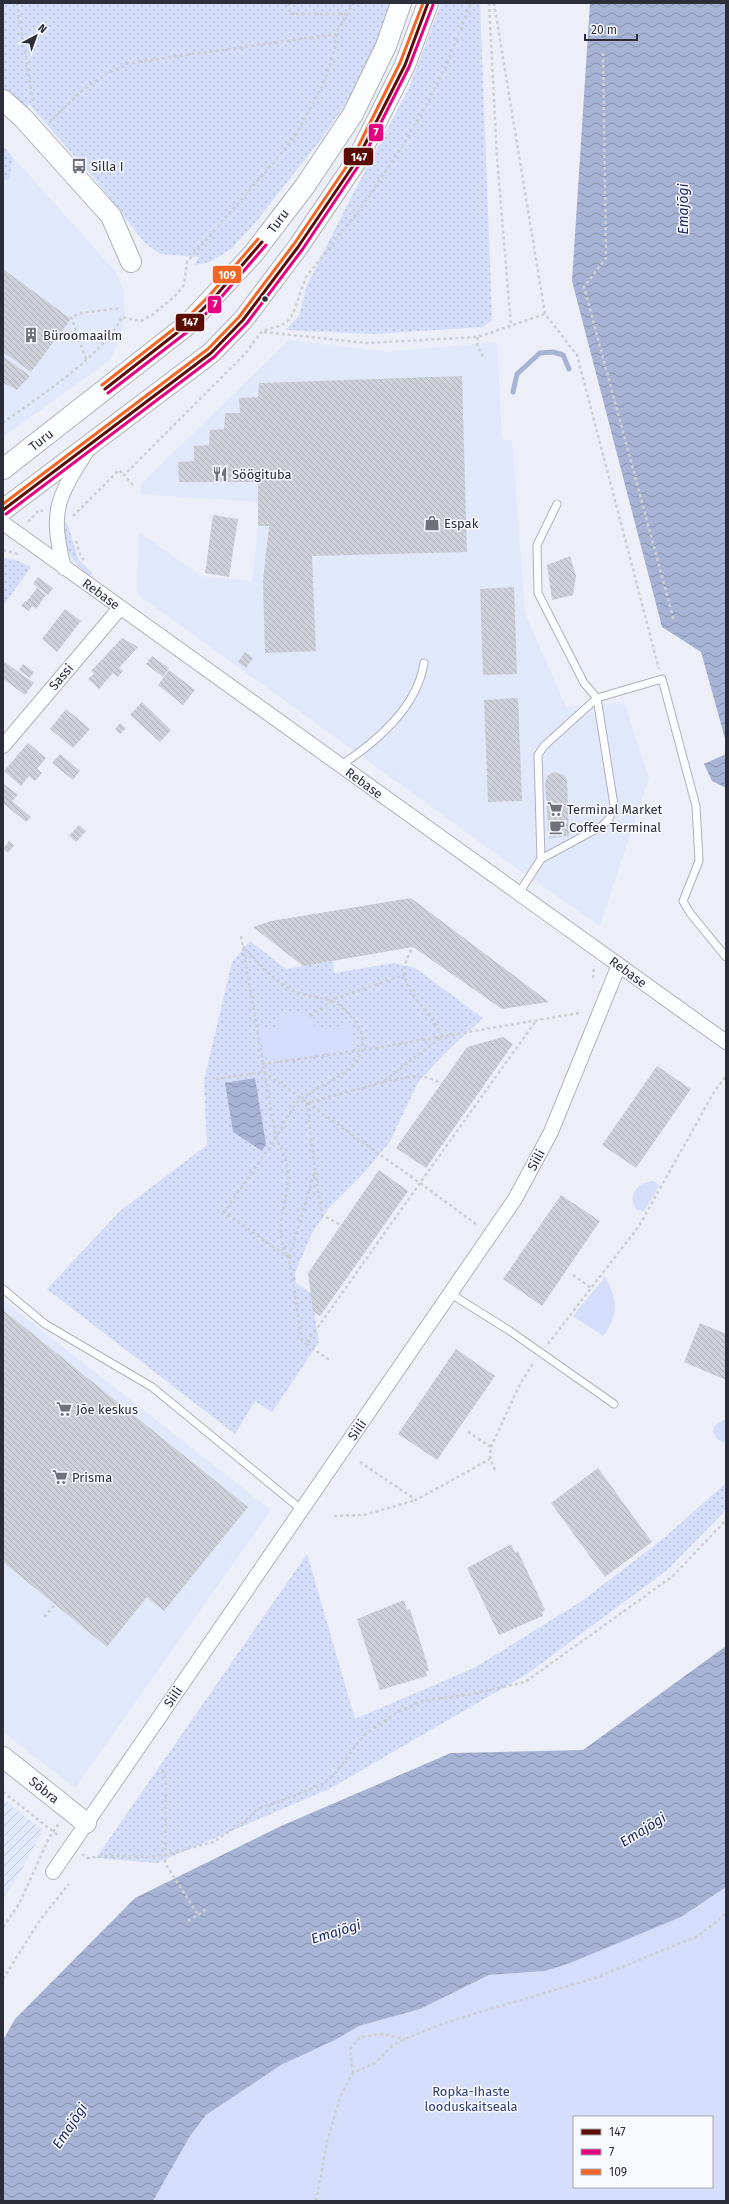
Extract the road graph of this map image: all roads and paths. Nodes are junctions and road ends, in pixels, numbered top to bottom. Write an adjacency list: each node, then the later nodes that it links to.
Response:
1 (17, 3): 12 (path)
2 (289, 3): 8 (path)
3 (353, 3): 8 (path)
4 (401, 3): 24 (main road, Turu)
5 (428, 3): 23 (main road)
6 (489, 3): 17 (path)
7 (494, 3): 16 (path)
8 (347, 14): 9 (path)
9 (336, 34): 13 (path); 21 (path)
10 (603, 54): 32 (path)
11 (3, 100): 14 (main road)
12 (34, 110)
13 (47, 124)
14 (131, 262)
15 (121, 308): 21 (path)
16 (545, 314): 17 (path); 34 (path)
17 (511, 326): 19 (path)
18 (262, 331): 19 (path)
19 (478, 337): 20 (path)
20 (483, 357)
21 (86, 359): 22 (path)
22 (3, 423)
23 (92, 442): 28 (main road); 30 (street)
24 (28, 450): 25 (street); 26 (main road, Turu)
25 (3, 456)
26 (3, 469)
27 (557, 504): 35 (lane)
28 (3, 510)
29 (3, 523): 30 (street, Rebase)
30 (64, 568): 31 (street, Rebase)
31 (120, 608): 36 (street, Sassi); 37 (street, Rebase)
32 (674, 622)
33 (424, 663): 37 (lane)
34 (662, 679): 35 (lane); 43 (lane)
35 (597, 698): 38 (lane); 38 (lane)
36 (3, 746)
37 (340, 766): 39 (street, Rebase)
38 (541, 859): 39 (lane)
39 (518, 893): 44 (street, Rebase)
40 (241, 936): 41 (path)
41 (242, 945): 46 (path); 53 (path)
42 (413, 947): 45 (path)
43 (726, 957)
44 (619, 965): 51 (street, Rebase); 70 (street, Siili)
45 (404, 975): 46 (path); 50 (path)
46 (331, 1001): 48 (path); 52 (path)
47 (579, 1013): 49 (path)
48 (310, 1016)
49 (535, 1021): 50 (path); 63 (path)
50 (442, 1037): 52 (path); 57 (path)
51 (726, 1042)
52 (363, 1050): 53 (path); 59 (path)
53 (262, 1064): 54 (path)
54 (264, 1072): 56 (path); 59 (path); 61 (path)
55 (726, 1076): 68 (path)
56 (216, 1079)
57 (381, 1083): 58 (path); 60 (path)
58 (442, 1084)
59 (302, 1099): 60 (path); 61 (path)
60 (307, 1102): 62 (path); 63 (path)
61 (276, 1138): 66 (path); 66 (path)
62 (315, 1171): 65 (path); 66 (path)
63 (420, 1183): 64 (path); 71 (path)
64 (476, 1224)
65 (341, 1225)
66 (289, 1258): 71 (path)
67 (572, 1275): 68 (path)
68 (591, 1288): 72 (path)
69 (3, 1289): 81 (lane)
70 (451, 1294): 72 (lane); 81 (street, Siili)
71 (306, 1344): 73 (path)
72 (541, 1353): 74 (lane); 76 (path)
73 (331, 1361)
74 (614, 1404)
75 (468, 1432): 76 (path)
76 (490, 1447): 77 (path)
77 (490, 1459): 79 (path); 80 (path)
78 (360, 1462): 80 (path)
79 (495, 1470)
80 (416, 1500): 82 (path)
81 (302, 1510): 89 (street, Siili)
82 (334, 1516)
83 (726, 1520): 91 (path)
84 (55, 1605): 85 (path)
85 (44, 1617)
86 (3, 1757): 89 (main road, Sõbra)
87 (163, 1770): 91 (path)
88 (3, 1792): 90 (path)
89 (86, 1823): 93 (street, Siili)
90 (64, 1840)
91 (165, 1855): 92 (path); 97 (path)
92 (87, 1858)
93 (53, 1872)
94 (69, 1884): 99 (path)
95 (207, 1909): 97 (path)
96 (726, 1914): 100 (path)
97 (198, 1915): 98 (path)
98 (188, 1921)
99 (3, 1979)
100 (405, 2039): 101 (path); 101 (path)
101 (352, 2073): 102 (path)
102 (316, 2201)

